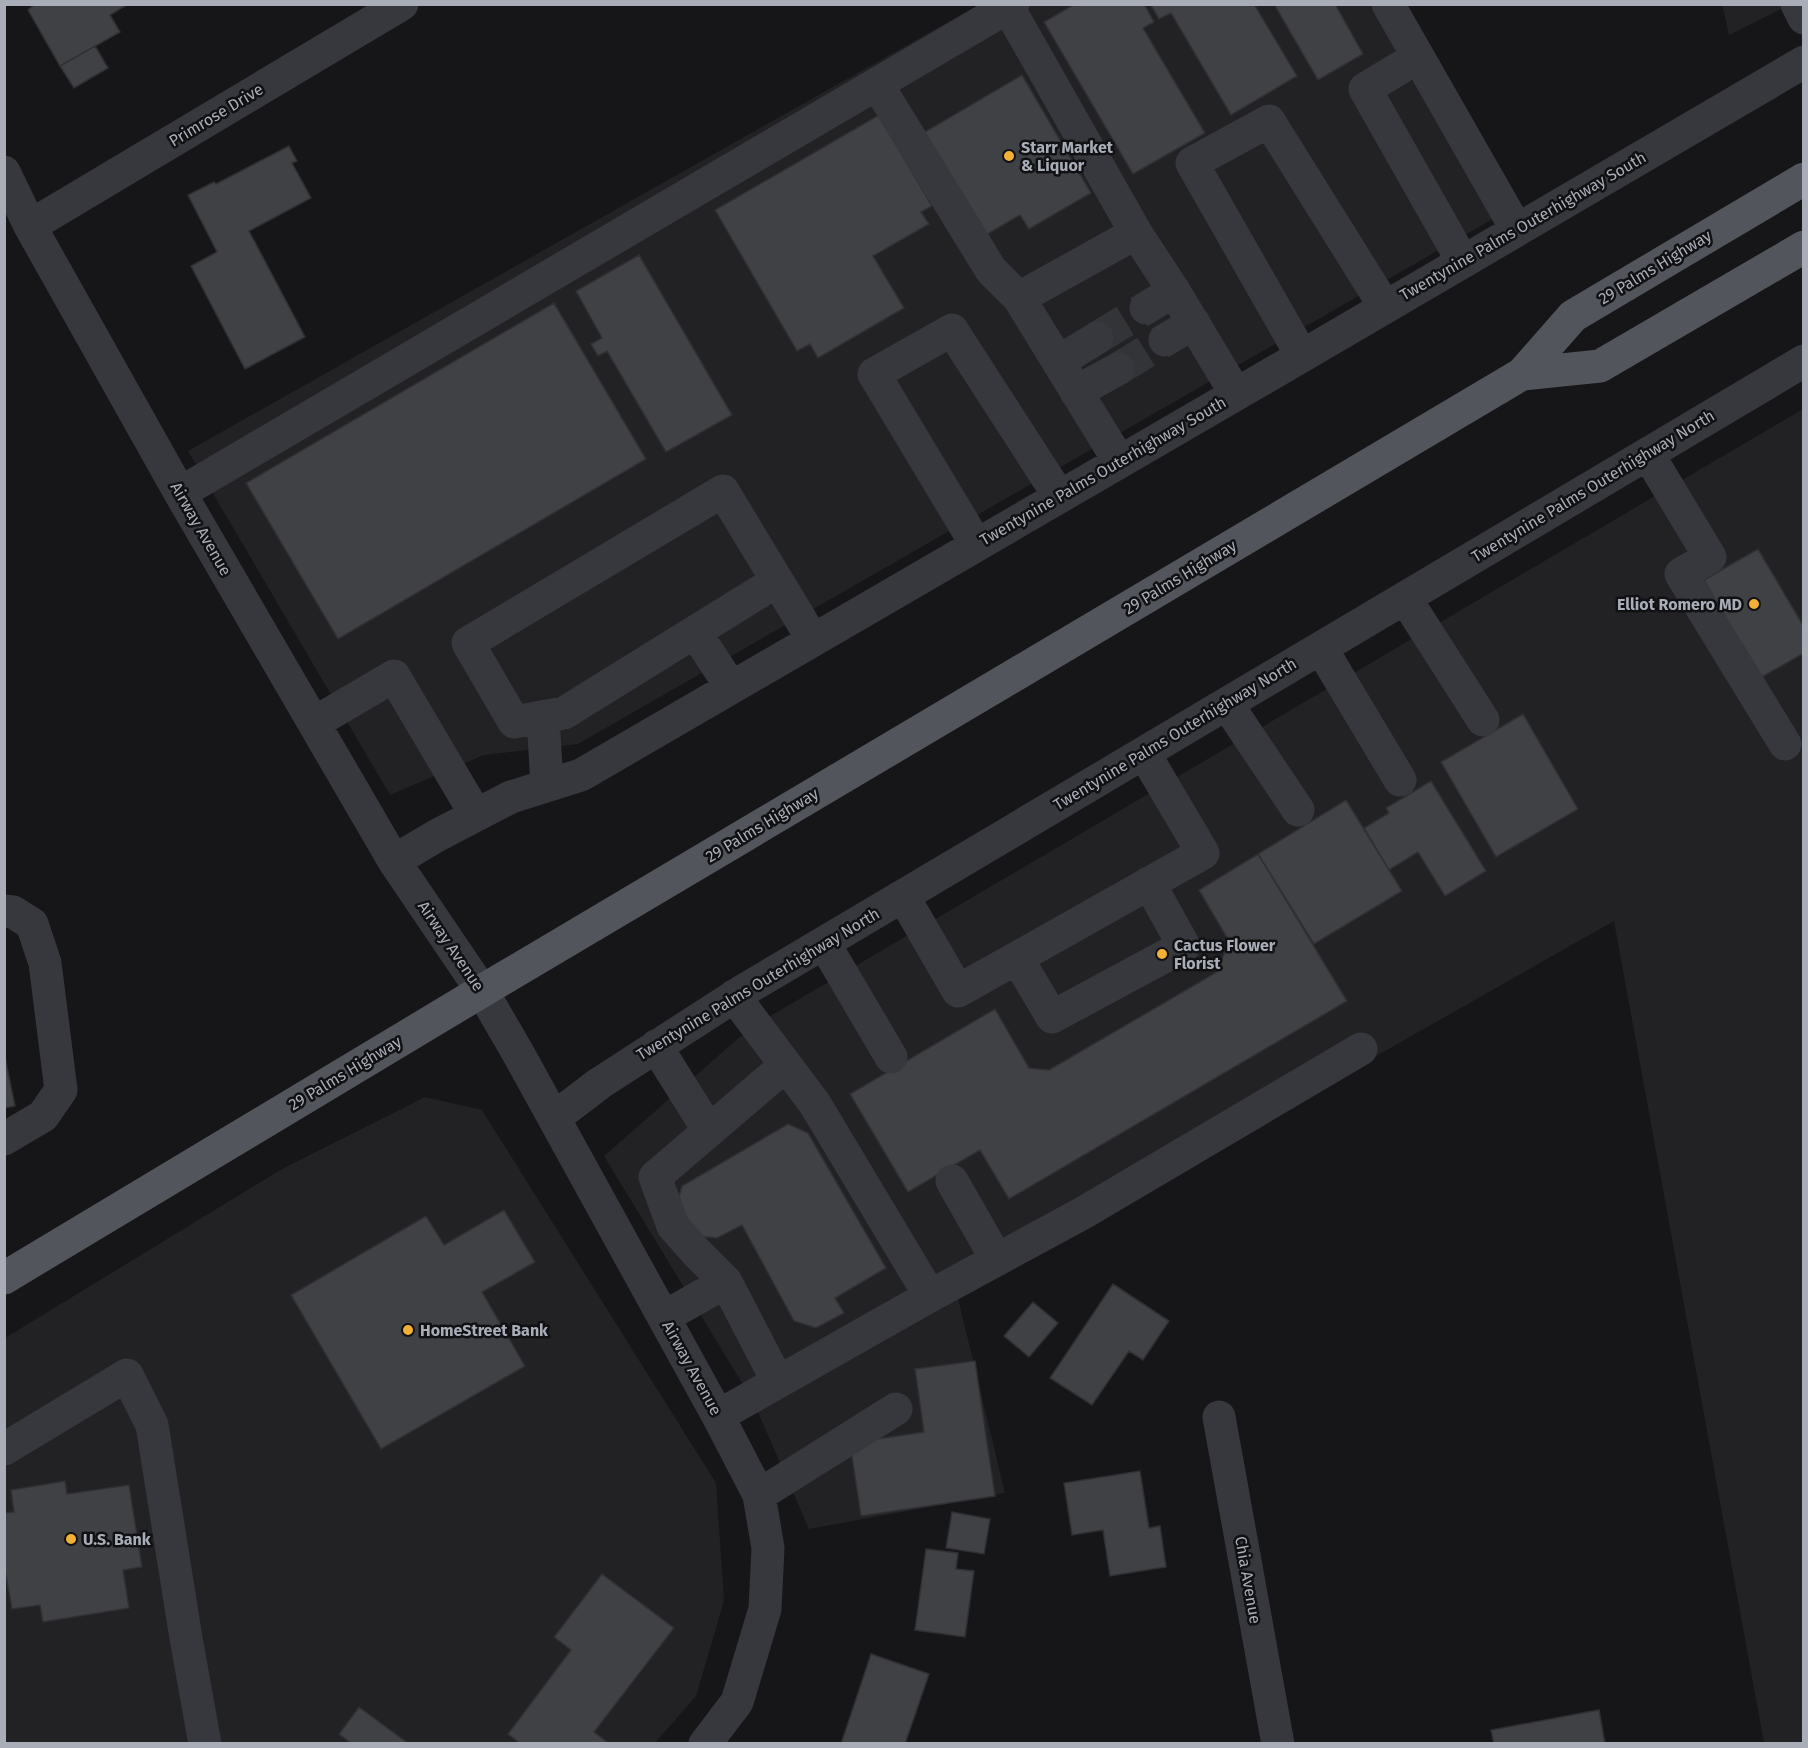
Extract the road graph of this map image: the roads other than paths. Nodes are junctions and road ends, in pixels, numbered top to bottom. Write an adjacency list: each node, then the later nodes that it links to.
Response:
1 (402, 4): 11 (street, Primrose Drive)
2 (1388, 4): 6 (street)
3 (1797, 4): 5 (street)
4 (1010, 6): 8 (street); 13 (street)
5 (1803, 18)
6 (1418, 57): 12 (street); 15 (street)
7 (1803, 62): 12 (street, Twentynine Palms Outerhighway South)
8 (877, 84): 17 (street); 32 (street)
9 (4, 172): 11 (street, Airway Avenue)
10 (1803, 179): 27 (main road, 29 Palms Highway)
11 (30, 226): 32 (street, Airway Avenue)
12 (1517, 230): 15 (street, Twentynine Palms Outerhighway South)
13 (1136, 232): 16 (street); 17 (street)
14 (1803, 246): 27 (main road, 29 Palms Highway)
15 (1463, 262): 18 (street, Twentynine Palms Outerhighway South)
16 (1174, 291): 19 (street); 20 (street)
17 (1019, 298): 25 (street)
18 (1385, 307): 23 (street, Twentynine Palms Outerhighway South); 23 (street)
19 (1146, 308)
20 (1194, 323): 22 (street); 29 (street)
21 (1097, 338): 25 (street)
22 (1165, 340)
23 (1302, 356): 29 (street, Twentynine Palms Outerhighway South)
24 (1803, 361): 30 (street, Twentynine Palms Outerhighway North)
25 (1058, 362): 28 (street)
26 (1118, 369): 28 (street)
27 (1522, 374): 57 (main road, 29 Palms Highway)
28 (1076, 392): 31 (street)
29 (1236, 394): 31 (street, Twentynine Palms Outerhighway South)
30 (1648, 454): 36 (street, Twentynine Palms Outerhighway North); 45 (street)
31 (1119, 461): 33 (street, Twentynine Palms Outerhighway South)
32 (180, 493): 44 (street, Airway Avenue)
33 (1059, 496): 34 (street, Twentynine Palms Outerhighway South); 34 (street)
34 (976, 544): 38 (street, Twentynine Palms Outerhighway South)
35 (777, 581): 37 (street); 38 (street); 42 (street)
36 (1405, 598): 39 (street, Twentynine Palms Outerhighway North); 43 (street)
37 (695, 632): 40 (street); 42 (street)
38 (813, 640): 40 (street, Twentynine Palms Outerhighway South)
39 (1321, 648): 41 (street, Twentynine Palms Outerhighway North); 47 (street)
40 (731, 687): 48 (street, Twentynine Palms Outerhighway South)
41 (1227, 704): 46 (street, Twentynine Palms Outerhighway North); 49 (street)
42 (543, 717): 48 (street)
43 (1483, 720)
44 (314, 723): 50 (street); 51 (street, Airway Avenue)
45 (1785, 744)
46 (1144, 753): 52 (street); 53 (street, Twentynine Palms Outerhighway North)
47 (1400, 780)
48 (547, 785): 50 (street, Twentynine Palms Outerhighway South)
49 (1298, 810)
50 (476, 815): 51 (street, Twentynine Palms Outerhighway South)
51 (394, 861): 57 (street, Airway Avenue)
52 (1149, 883): 56 (street); 56 (street)
53 (903, 896): 55 (street, Twentynine Palms Outerhighway North); 56 (street)
54 (4, 911): 65 (street)
55 (824, 943): 58 (street, Twentynine Palms Outerhighway North); 61 (street)
56 (1017, 958)
57 (482, 991): 63 (street, Airway Avenue); 68 (main road, 29 Palms Highway)
58 (734, 996): 59 (street, Twentynine Palms Outerhighway North); 62 (street)
59 (656, 1046): 63 (street, Twentynine Palms Outerhighway North); 64 (street)
60 (1361, 1049): 67 (street)
61 (891, 1057)
62 (786, 1065): 64 (street); 70 (street)
63 (554, 1118): 71 (street, Airway Avenue)
64 (709, 1131): 69 (street)
65 (4, 1139)
66 (952, 1181): 67 (street)
67 (997, 1260): 70 (street)
68 (5, 1278)
69 (726, 1282): 71 (street); 72 (street)
70 (930, 1296): 72 (street)
71 (664, 1317): 74 (street, Airway Avenue)
72 (778, 1382): 74 (street)
73 (896, 1409): 77 (street)
74 (718, 1416): 77 (street, Airway Avenue)
75 (1219, 1417): 80 (street, Chia Avenue)
76 (4, 1449): 78 (street)
77 (759, 1496): 79 (street, Airway Avenue)
78 (205, 1743)
79 (705, 1743)
80 (1278, 1743)

